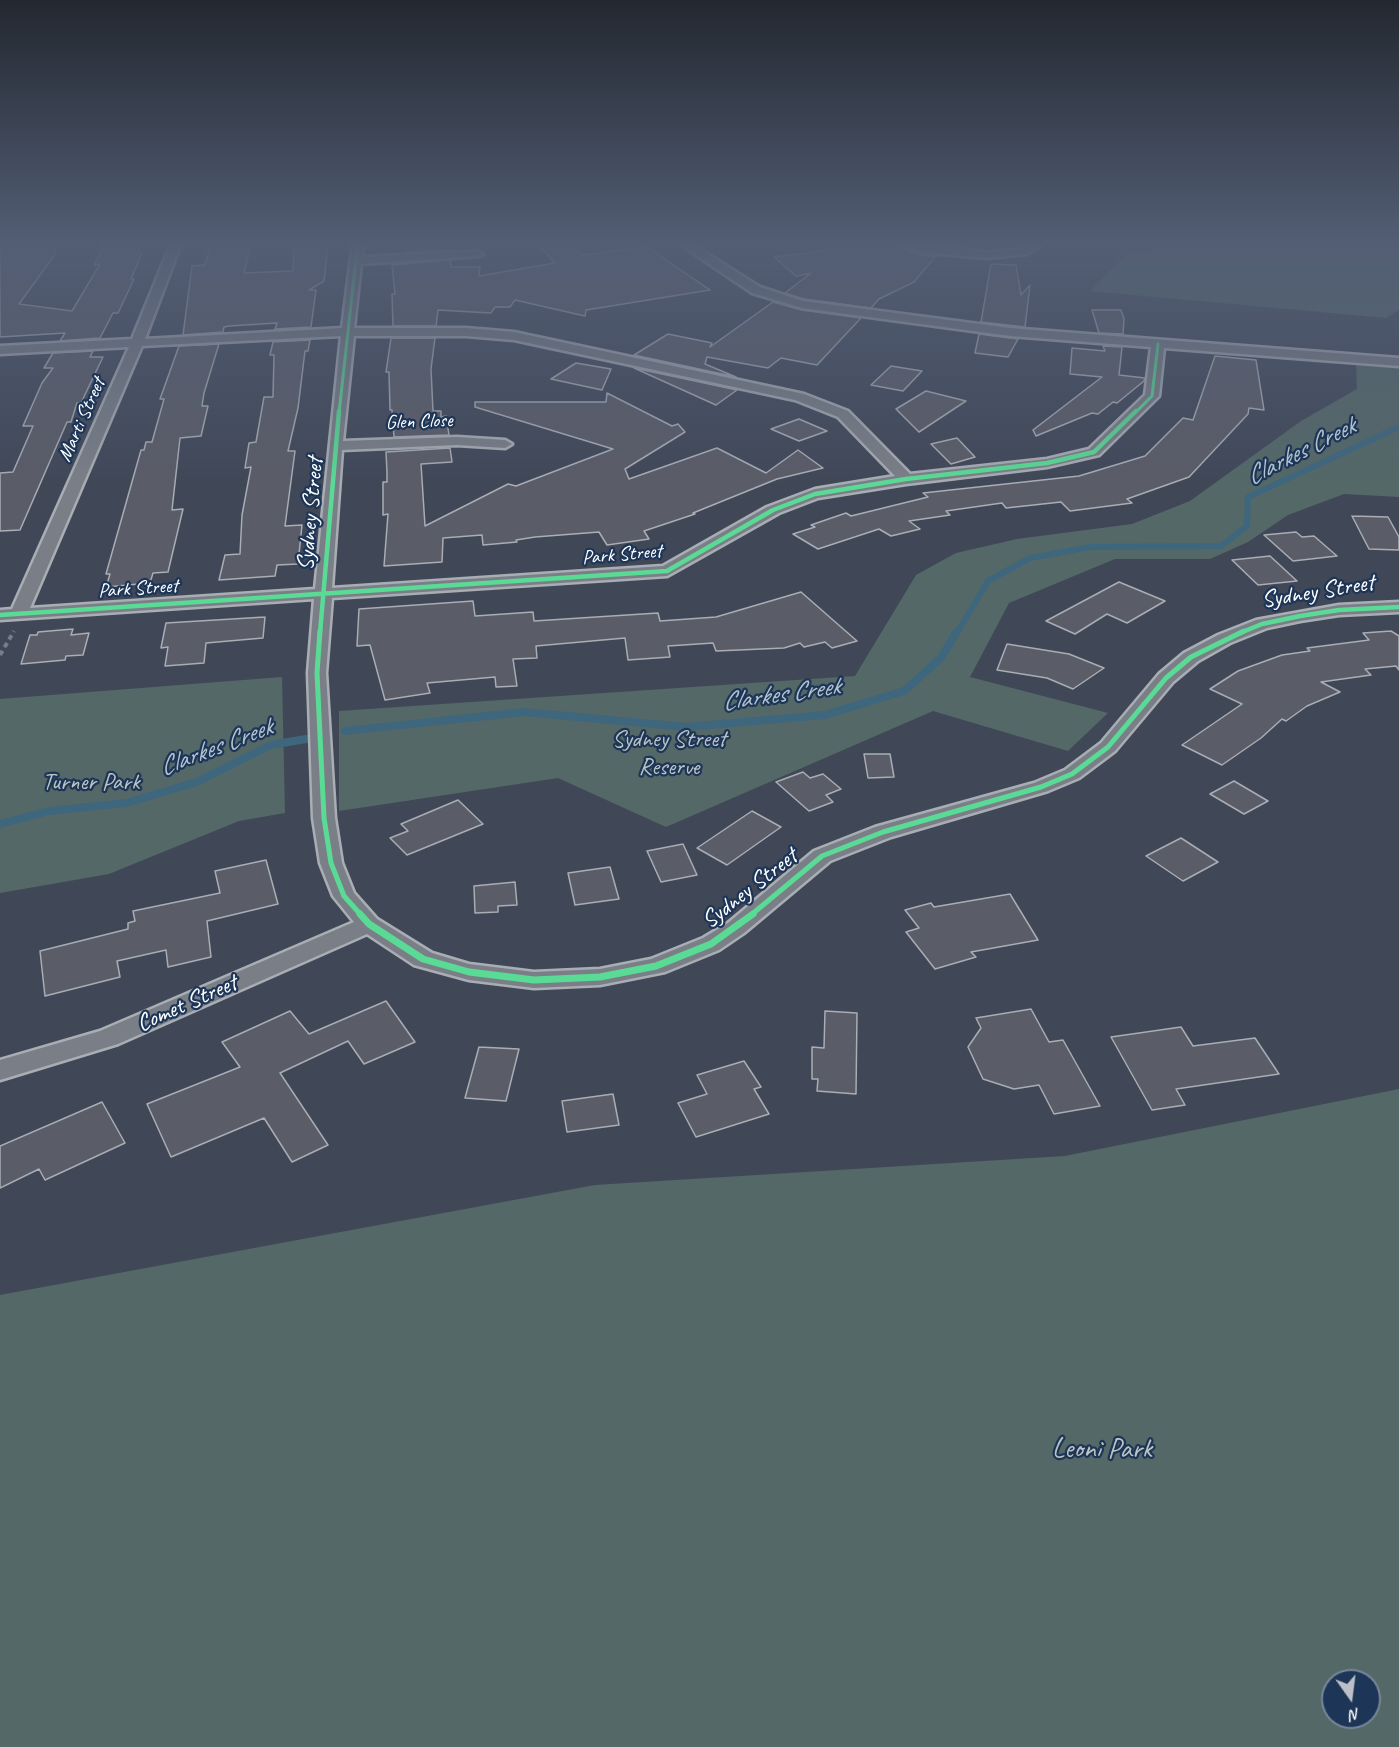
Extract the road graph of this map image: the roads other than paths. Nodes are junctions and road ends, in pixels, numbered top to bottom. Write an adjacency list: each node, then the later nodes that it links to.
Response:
1 (145, 323): 5 (street, Marti Street)
2 (347, 323): 4 (street, Sydney Street)
3 (940, 323): 6 (street)
4 (346, 332): 5 (street); 10 (street, Sydney Street); 11 (street)
5 (137, 343): 7 (street); 14 (street, Marti Street)
6 (1158, 344): 8 (street); 11 (street, Park Street)
7 (0, 350)
8 (1399, 362)
9 (505, 444): 10 (street, Glen Close)
10 (335, 446): 12 (street, Sydney Street)
11 (906, 479): 12 (street, Park Street)
12 (322, 593): 14 (street, Park Street); 16 (street, Sydney Street)
13 (1399, 606): 16 (street, Sydney Street)
14 (19, 613): 15 (street, Park Street)
15 (0, 615)
16 (369, 924): 17 (street, Comet Street)
17 (0, 1070)

